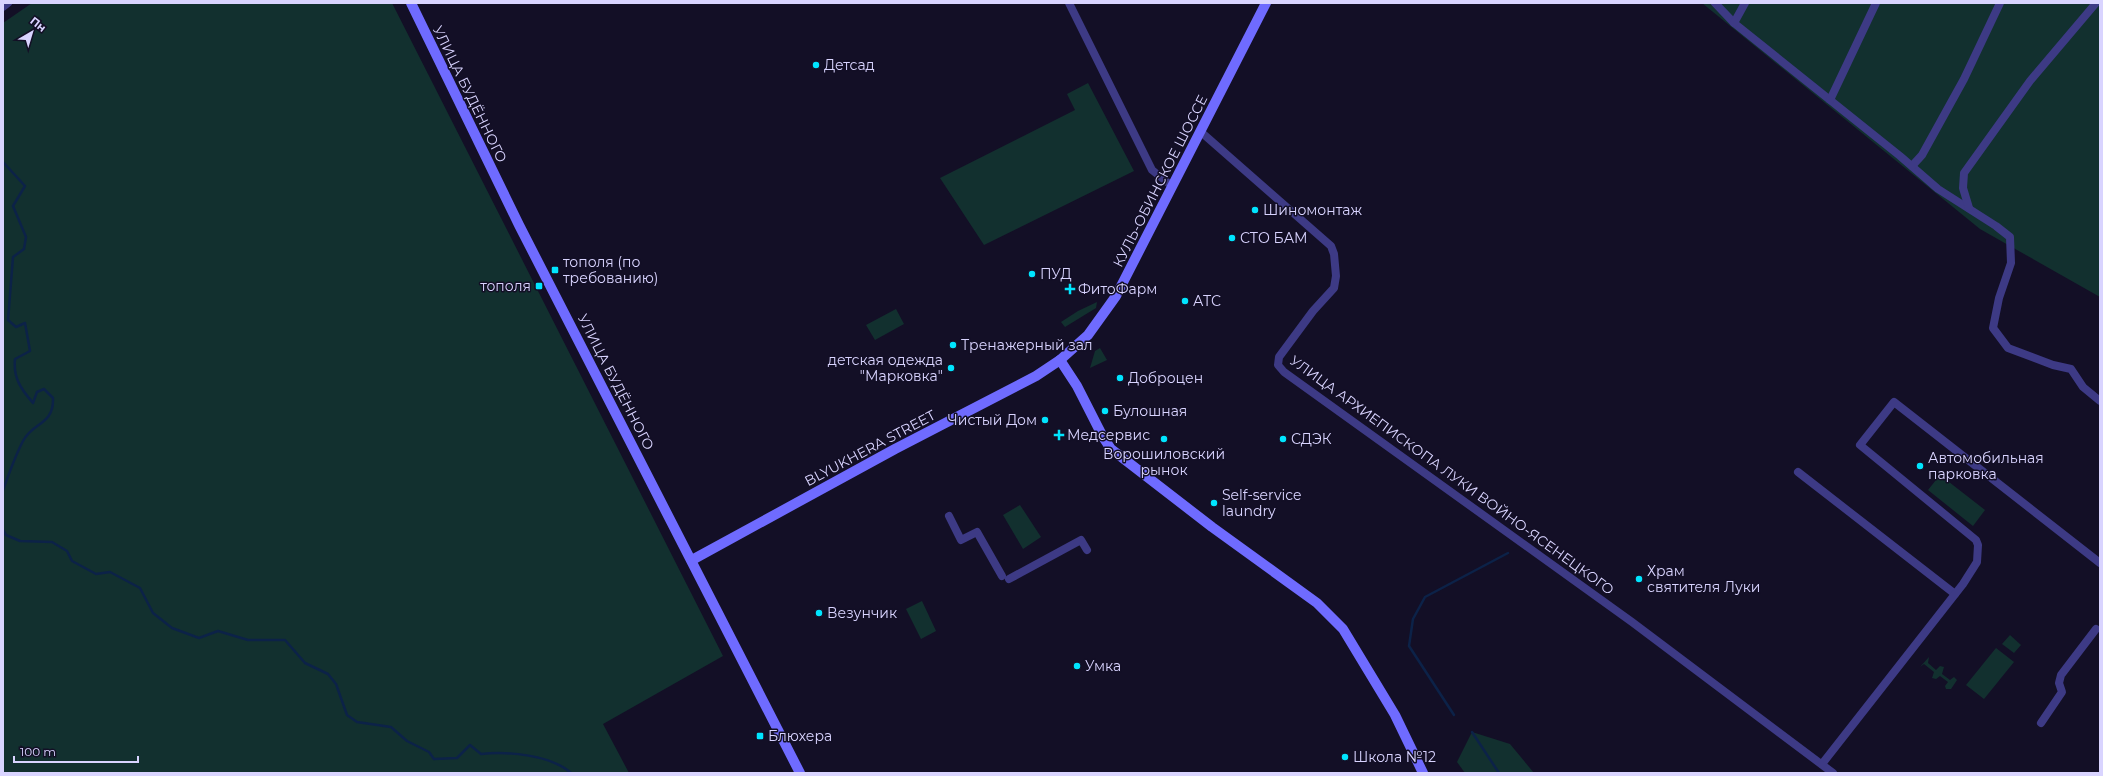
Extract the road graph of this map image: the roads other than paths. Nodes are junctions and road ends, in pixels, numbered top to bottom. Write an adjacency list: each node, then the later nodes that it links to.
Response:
1 (8, 3): 10 (street)
2 (411, 3): 22 (main road, УЛИЦА БУДЁННОГО)
3 (1069, 3): 15 (street)
4 (1266, 3): 13 (main road, КУЛЬ-ОБИНСКОЕ ШОССЕ)
5 (1716, 3): 11 (street)
6 (1745, 3): 11 (street)
7 (1876, 3): 12 (street)
8 (2000, 3): 14 (street)
9 (2096, 3): 16 (street)
10 (3, 7)
11 (1734, 23): 12 (street)
12 (1830, 100): 14 (street)
13 (1201, 132): 15 (main road, КУЛЬ-ОБИНСКОЕ ШОССЕ); 27 (street, УЛИЦА АРХИЕПИСКОПА ЛУКИ ВОЙНО-ЯСЕНЕЦКОГО)
14 (1912, 166): 16 (street)
15 (1172, 186): 17 (main road, КУЛЬ-ОБИНСКОЕ ШОССЕ)
16 (1969, 208): 18 (street)
17 (1060, 360): 22 (main road, BLYUKHERA STREET); 29 (main road)
18 (2100, 401)
19 (1798, 472): 24 (street)
20 (949, 516): 21 (street)
21 (1087, 550)
22 (692, 560): 28 (main road, УЛИЦА БУДЁННОГО)
23 (2100, 563): 24 (street)
24 (1955, 594): 27 (street)
25 (2096, 629): 26 (street)
26 (2041, 723)
27 (1822, 764): 30 (street)
28 (800, 773)
29 (1423, 773)
30 (1833, 773)

